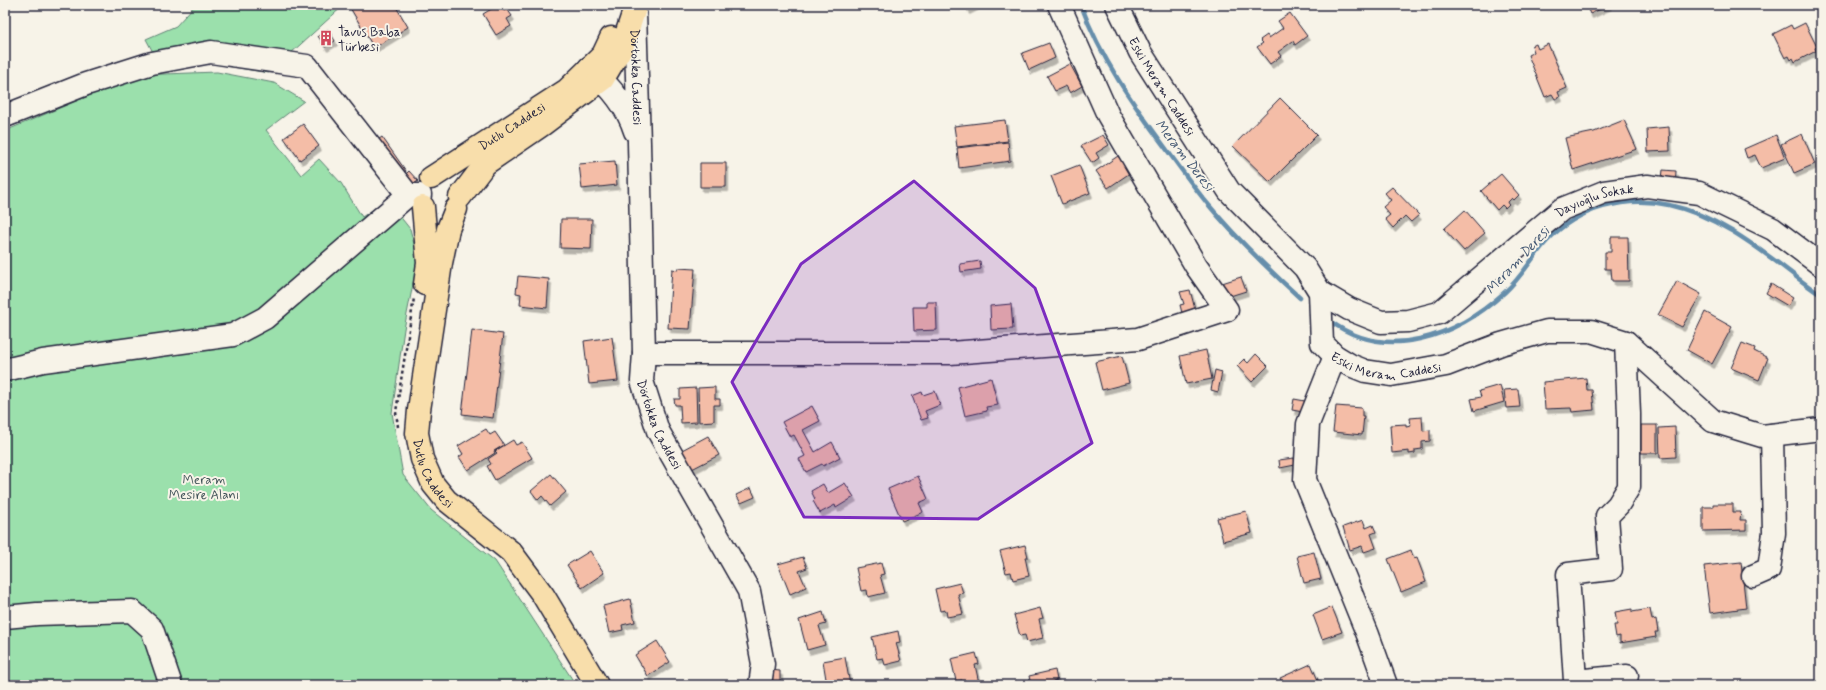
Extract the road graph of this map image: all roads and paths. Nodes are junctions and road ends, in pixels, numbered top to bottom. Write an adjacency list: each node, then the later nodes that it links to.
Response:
1 (1059, 5): 13 (street)
2 (1117, 5): 10 (street, Eski Meram Caddesi)
3 (631, 7): 4 (main road); 6 (street, Dörtokka Caddesi)
4 (596, 74): 6 (street, Dörtokka Caddesi); 7 (main road, Dutlu Caddesi); 8 (main road, Dutlu Caddesi)
5 (5, 116): 7 (street)
6 (640, 143): 13 (street, Dörtokka Caddesi)
7 (420, 194): 8 (main road); 8 (main road); 15 (street); 23 (main road, Dutlu Caddesi)
8 (458, 203): 24 (main road, Dutlu Caddesi)
9 (1821, 266): 10 (street, Dayıoğlu Sokak)
10 (1320, 292): 14 (street, Eski Meram Caddesi)
11 (414, 297): 16 (path)
12 (1626, 342): 14 (street, Eski Meram Caddesi); 18 (street, Eski Meram Caddesi); 21 (street)
13 (644, 353): 25 (street, Dörtokka Caddesi)
14 (1335, 356): 26 (street)
15 (5, 370)
16 (398, 429)
17 (1821, 429): 18 (street, Eski Meram Caddesi)
18 (1772, 435): 19 (street)
19 (1753, 576)
20 (5, 617): 22 (street)
21 (1627, 676)
22 (171, 685)
23 (588, 685)
24 (597, 685)
25 (760, 685)
26 (1386, 685)

